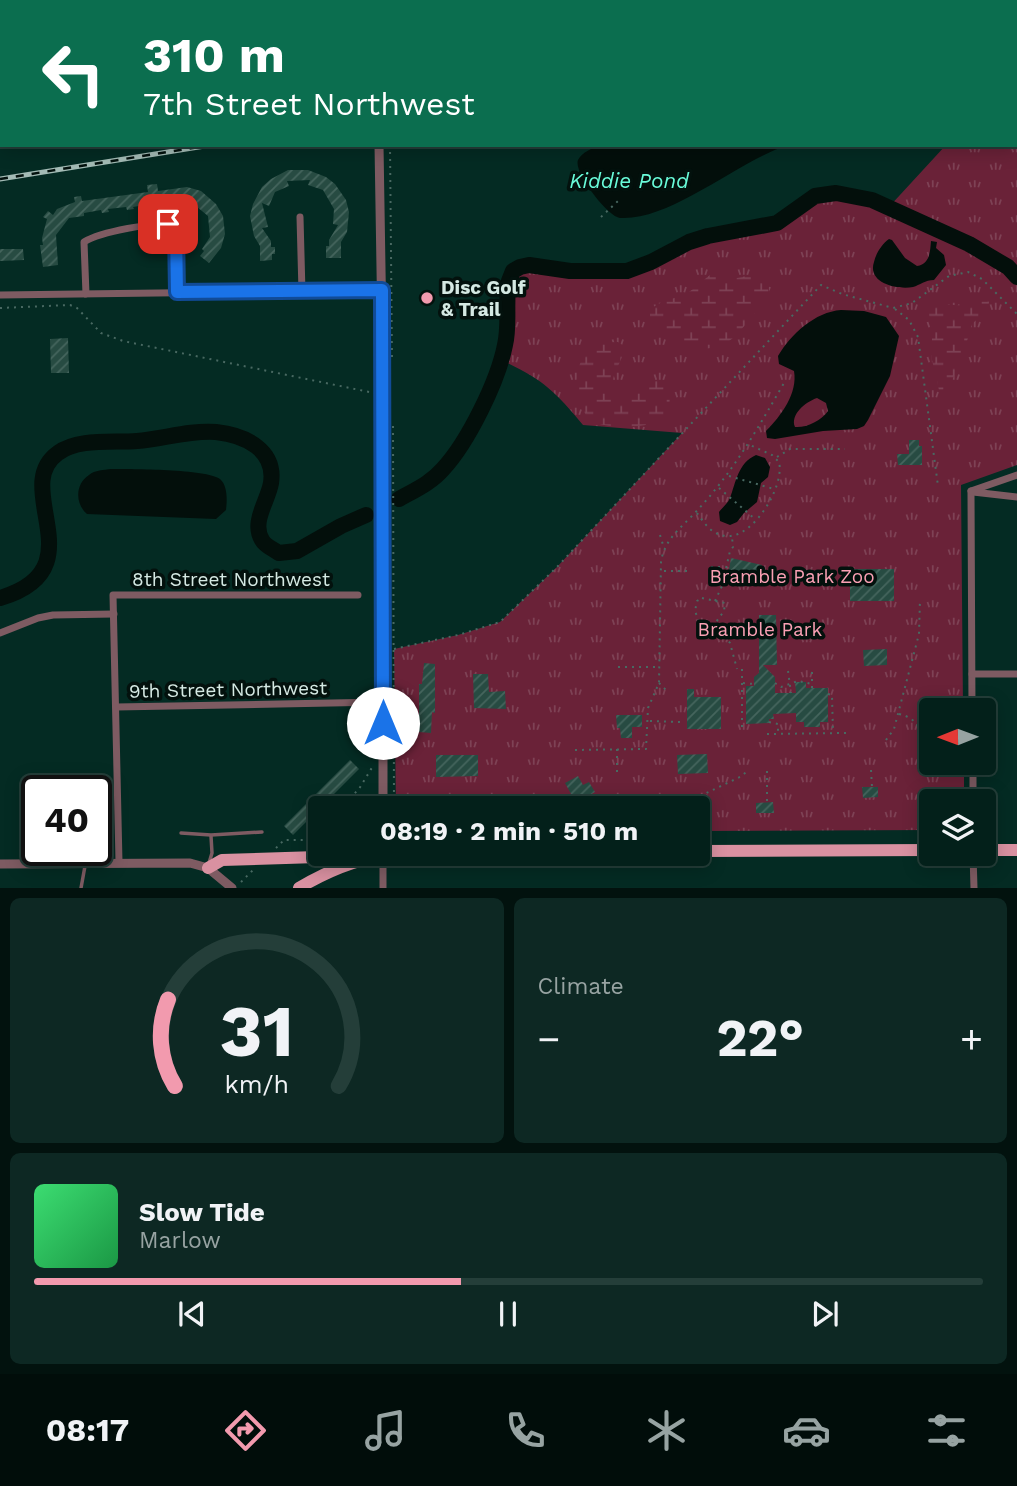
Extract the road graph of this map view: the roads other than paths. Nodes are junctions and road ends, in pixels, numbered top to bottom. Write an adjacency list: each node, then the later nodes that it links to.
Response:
1 (379, 147): 3 (street)
2 (300, 217): 5 (street)
3 (382, 290): 5 (street); 17 (street)
4 (177, 292): 5 (street); 6 (street); 6 (street)
5 (302, 292)
6 (86, 294): 7 (street)
7 (0, 295)
8 (1017, 475): 9 (street)
9 (971, 491): 10 (street); 14 (street)
10 (1017, 497)
11 (358, 595): 12 (street, 8th Street Northwest)
12 (114, 614): 13 (street); 18 (street)
13 (0, 633)
14 (972, 674): 15 (street); 16 (street)
15 (1017, 674)
16 (972, 698)
17 (383, 702): 18 (street, 9th Street Northwest); 19 (street)
18 (116, 707): 29 (street)
19 (383, 796)
20 (262, 832): 22 (lane)
21 (181, 833): 22 (lane)
22 (211, 835): 36 (lane)
23 (919, 850): 26 (main road)
24 (996, 850): 25 (main road)
25 (1017, 850)
26 (710, 851)
27 (308, 857): 36 (main road)
28 (112, 862): 29 (street)
29 (120, 862): 36 (street)
30 (0, 864): 31 (street)
31 (21, 864)
32 (84, 866): 37 (lane)
33 (345, 866): 39 (main road)
34 (386, 866): 40 (street)
35 (973, 866): 41 (street)
36 (208, 868): 38 (street)
37 (81, 887)
38 (232, 887)
39 (299, 887)
40 (383, 887)
41 (974, 887)

